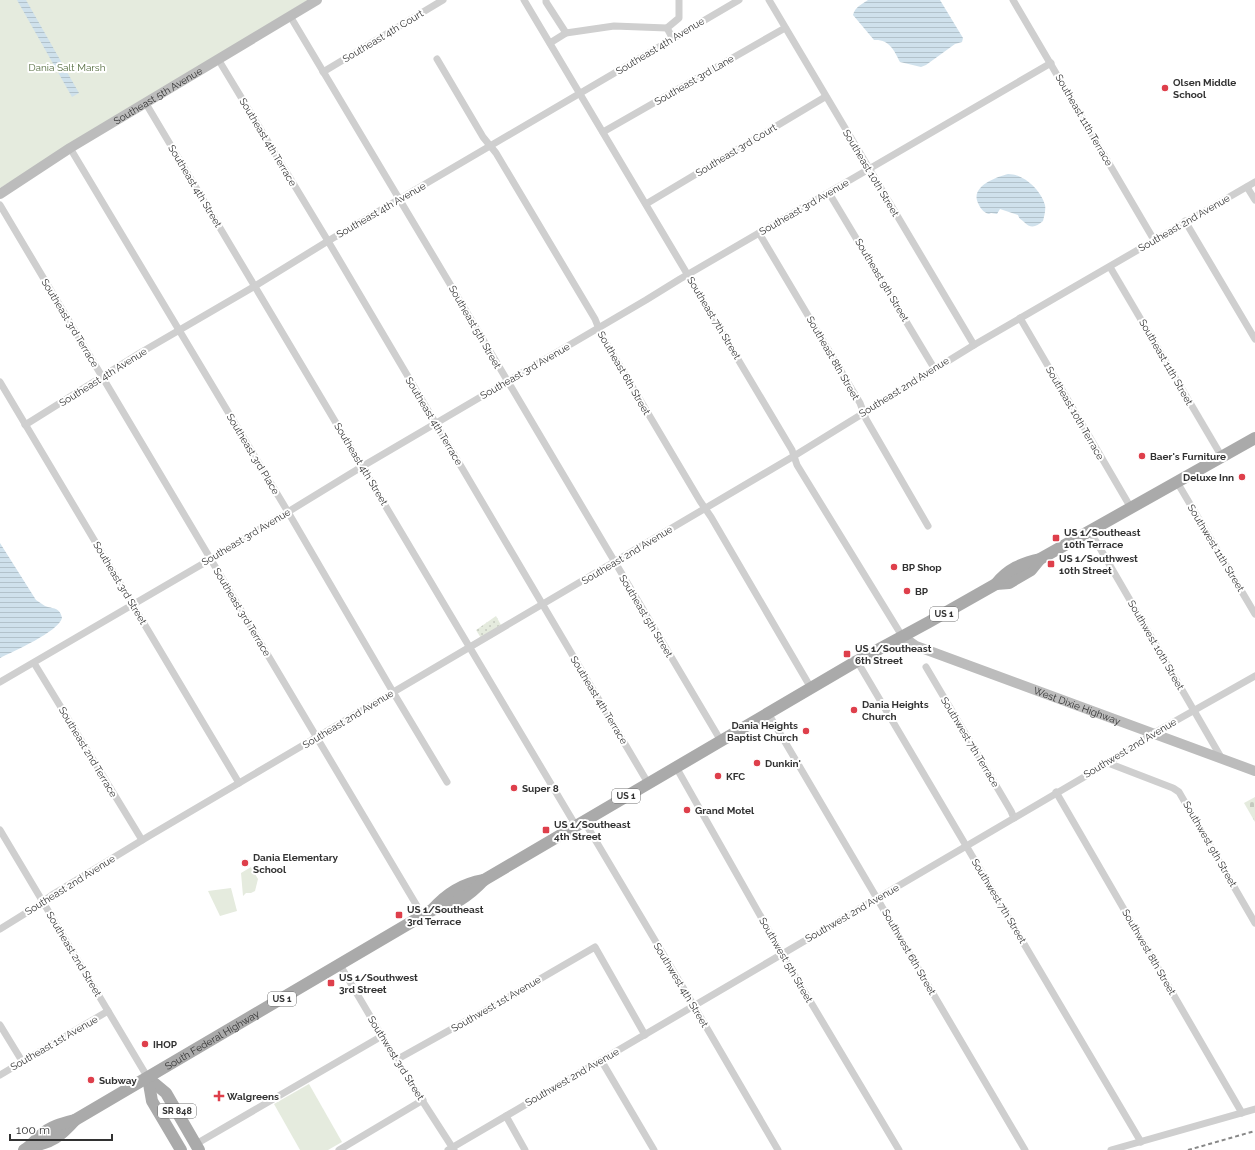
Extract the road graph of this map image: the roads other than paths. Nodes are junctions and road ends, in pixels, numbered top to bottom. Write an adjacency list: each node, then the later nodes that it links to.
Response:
1 (317, 0): 9 (main road, Southeast 5th Avenue)
2 (443, 0): 18 (street, Southeast 4th Court)
3 (524, 0): 14 (street, Southeast 7th Street)
4 (546, 0): 12 (street)
5 (679, 0): 10 (street)
6 (739, 0): 13 (street, Southeast 4th Avenue)
7 (769, 0): 11 (street, Southeast 10th Street)
8 (1013, 0): 17 (street, Southeast 11th Terrace)
9 (290, 16): 15 (main road, Southeast 5th Avenue); 18 (street, Southeast 5th Street)
10 (667, 28): 12 (street); 13 (street)
11 (785, 28): 20 (street, Southeast 10th Street); 22 (street, Southeast 3rd Lane)
12 (566, 33): 14 (street)
13 (673, 39): 19 (street, Southeast 4th Avenue)
14 (550, 43): 19 (street, Southeast 7th Street)
15 (218, 59): 21 (main road, Southeast 5th Avenue); 37 (street, Southeast 4th Terrace)
16 (437, 59): 23 (street, Southeast 6th Street)
17 (1051, 63): 25 (street, Southeast 3rd Avenue); 36 (street, Southeast 11th Terrace)
18 (323, 72): 30 (street, Southeast 5th Street)
19 (580, 94): 22 (street, Southeast 7th Street); 23 (street, Southeast 4th Avenue)
20 (825, 97): 25 (street, Southeast 10th Street); 32 (street, Southeast 3rd Court)
21 (145, 102): 24 (main road, Southeast 5th Avenue); 40 (street, Southeast 4th Street)
22 (603, 132): 32 (street, Southeast 7th Street)
23 (491, 146): 30 (street, Southeast 4th Avenue); 42 (street, Southeast 6th Street)
24 (70, 148): 29 (main road, Southeast 5th Avenue); 43 (street, Southeast 3rd Place)
25 (869, 170): 28 (street, Southeast 3rd Avenue); 45 (street, Southeast 10th Street)
26 (1255, 182): 27 (street, Southeast 2nd Avenue)
27 (1247, 187): 31 (street); 34 (street, Southeast 2nd Avenue)
28 (829, 193): 35 (street, Southeast 3rd Avenue); 46 (street, Southeast 9th Street)
29 (0, 194)
30 (400, 200): 37 (street, Southeast 4th Avenue); 49 (street, Southeast 5th Street)
31 (1255, 200)
32 (646, 204): 39 (street, Southeast 7th Street)
33 (0, 205): 47 (street, Southeast 3rd Terrace)
34 (1185, 221): 36 (street, Southeast 2nd Avenue); 44 (street)
35 (760, 233): 39 (street, Southeast 3rd Avenue); 50 (street, Southeast 8th Street)
36 (1154, 240): 38 (street, Southeast 2nd Avenue)
37 (328, 241): 40 (street, Southeast 4th Avenue); 51 (street, Southeast 4th Terrace)
38 (1110, 267): 41 (street, Southeast 2nd Avenue); 55 (street, Southeast 11th Street)
39 (688, 274): 42 (street, Southeast 3rd Avenue); 54 (street, Southeast 7th Street)
40 (254, 286): 43 (street, Southeast 4th Avenue); 56 (street, Southeast 4th Street)
41 (1020, 318): 45 (street, Southeast 2nd Avenue); 59 (street, Southeast 10th Terrace)
42 (598, 328): 49 (street, Southeast 3rd Avenue); 58 (street, Southeast 6th Street)
43 (178, 331): 47 (street, Southeast 4th Avenue); 60 (street, Southeast 3rd Place)
44 (1255, 339)
45 (974, 345): 46 (street, Southeast 2nd Avenue)
46 (934, 368): 50 (street, Southeast 2nd Avenue)
47 (102, 376): 52 (street, Southeast 4th Avenue); 63 (street, Southeast 3rd Terrace)
48 (0, 382): 52 (street, Southeast 3rd Street)
49 (507, 382): 51 (street, Southeast 3rd Avenue); 64 (street, Southeast 5th Street)
50 (863, 413): 54 (street, Southeast 2nd Avenue); 61 (street, Southeast 8th Street)
51 (436, 423): 56 (street, Southeast 3rd Avenue); 66 (street, Southeast 4th Terrace)
52 (25, 424): 65 (street, Southeast 3rd Street)
53 (1255, 438): 55 (main road, South Federal Highway / US 1)
54 (794, 456): 58 (street, Southeast 2nd Avenue); 68 (street, Southeast 7th Street)
55 (1222, 457): 57 (main road, South Federal Highway / US 1)
56 (362, 466): 60 (street, Southeast 3rd Avenue); 69 (street, Southeast 4th Street)
57 (1177, 482): 59 (main road, South Federal Highway / US 1); 67 (street, Southwest 11th Street)
58 (705, 508): 64 (street, Southeast 2nd Avenue); 75 (street, Southeast 6th Street)
59 (1131, 508): 62 (main road, South Federal Highway / US 1)
60 (288, 512): 63 (street, Southeast 3rd Avenue); 76 (street, Southeast 3rd Place)
61 (928, 526)
62 (1090, 531): 68 (main road, South Federal Highway / US 1); 77 (street, Southwest 10th Street)
63 (211, 559): 65 (street, Southeast 3rd Avenue); 80 (street, Southeast 3rd Terrace)
64 (614, 562): 66 (street, Southeast 2nd Avenue); 81 (street, Southeast 5th Street)
65 (132, 604): 71 (street, Southeast 3rd Avenue); 87 (street, Southeast 3rd Street)
66 (543, 604): 69 (street, Southeast 2nd Avenue); 88 (street, Southeast 4th Terrace)
67 (1255, 614)
68 (902, 636): 70 (main road, South Federal Highway / US 1); 79 (main road, West Dixie Highway)
69 (470, 647): 76 (street, Southeast 2nd Avenue); 91 (street, Southeast 4th Street)
70 (857, 661): 75 (main road, South Federal Highway / US 1); 94 (street, Southwest 7th Street)
71 (34, 663): 74 (street, Southeast 3rd Avenue); 93 (street, Southeast 2nd Terrace)
72 (926, 668): 90 (street, Southwest 7th Terrace)
73 (1255, 676): 77 (street, Southwest 2nd Avenue)
74 (0, 682)
75 (811, 688): 78 (main road, South Federal Highway / US 1)
76 (393, 692): 80 (street, Southeast 2nd Avenue); 86 (street, Southeast 3rd Place)
77 (1195, 710): 79 (street, Southwest 2nd Avenue); 82 (street, Southwest 10th Street)
78 (768, 713): 81 (main road, South Federal Highway / US 1); 95 (street, Southwest 6th Street)
79 (1154, 733): 82 (main road, West Dixie Highway); 83 (street, Southwest 2nd Avenue)
80 (317, 738): 87 (street, Southeast 2nd Avenue); 97 (street, Southeast 3rd Terrace)
81 (721, 741): 84 (main road, South Federal Highway / US 1)
82 (1222, 759): 85 (main road, West Dixie Highway)
83 (1108, 763): 89 (street, Southwest 2nd Avenue); 98 (street, Southwest 9th Street)
84 (676, 767): 88 (main road, South Federal Highway / US 1); 100 (street, Southwest 5th Street)
85 (1255, 771)
86 (447, 782)
87 (239, 783): 93 (street, Southeast 2nd Avenue)
88 (648, 783): 91 (main road, South Federal Highway / US 1)
89 (1056, 792): 90 (street, Southwest 2nd Avenue); 114 (street, Southwest 8th Street)
90 (1014, 818): 94 (street, Southwest 2nd Avenue)
91 (580, 824): 97 (main road, South Federal Highway / US 1); 102 (street, Southwest 4th Street)
92 (0, 830): 96 (street, Southeast 2nd Street)
93 (142, 840): 96 (street, Southeast 2nd Avenue)
94 (966, 846): 95 (street, Southwest 2nd Avenue); 116 (street, Southwest 7th Street)
95 (877, 898): 100 (street, Southwest 2nd Avenue); 126 (street, Southwest 6th Street)
96 (42, 902): 99 (street, Southeast 2nd Avenue); 103 (street, Southeast 2nd Street)
97 (427, 913): 101 (main road, South Federal Highway / US 1)
98 (1255, 923)
99 (0, 929)
100 (782, 954): 102 (street, Southwest 2nd Avenue); 125 (street, Southwest 5th Street)
101 (340, 964): 106 (street, Southwest 3rd Street); 111 (main road, South Federal Highway / US 1)
102 (694, 1006): 105 (street, Southwest 2nd Avenue); 124 (street, Southwest 4th Street)
103 (108, 1011): 109 (street, Southeast 1st Avenue); 111 (street, Southeast 2nd Street)
104 (0, 1025): 109 (street)
105 (646, 1035): 107 (street, Southwest 1st Avenue); 108 (street, Southwest 2nd Avenue)
106 (382, 1036): 107 (street, Southwest 3rd Street); 117 (street)
107 (396, 1060): 112 (street, Southwest 3rd Street)
108 (601, 1060): 115 (street, Southwest 2nd Avenue); 123 (street)
109 (22, 1061): 110 (street, Southeast 1st Avenue)
110 (0, 1075)
111 (148, 1078): 117 (main road, SR 848); 118 (main road, South Federal Highway / US 1); 120 (main road, SR 848)
112 (423, 1100): 119 (street, Southwest 3rd Street); 121 (street)
113 (1255, 1109): 114 (street)
114 (1242, 1112): 116 (street)
115 (506, 1116): 119 (street, Southwest 2nd Avenue); 122 (street)
116 (1141, 1142): 127 (street)
117 (198, 1147)
118 (27, 1148)
119 (451, 1149)
120 (181, 1150)
121 (339, 1150)
122 (526, 1150)
123 (654, 1150)
124 (778, 1150)
125 (899, 1150)
126 (1024, 1150)
127 (1111, 1150)

